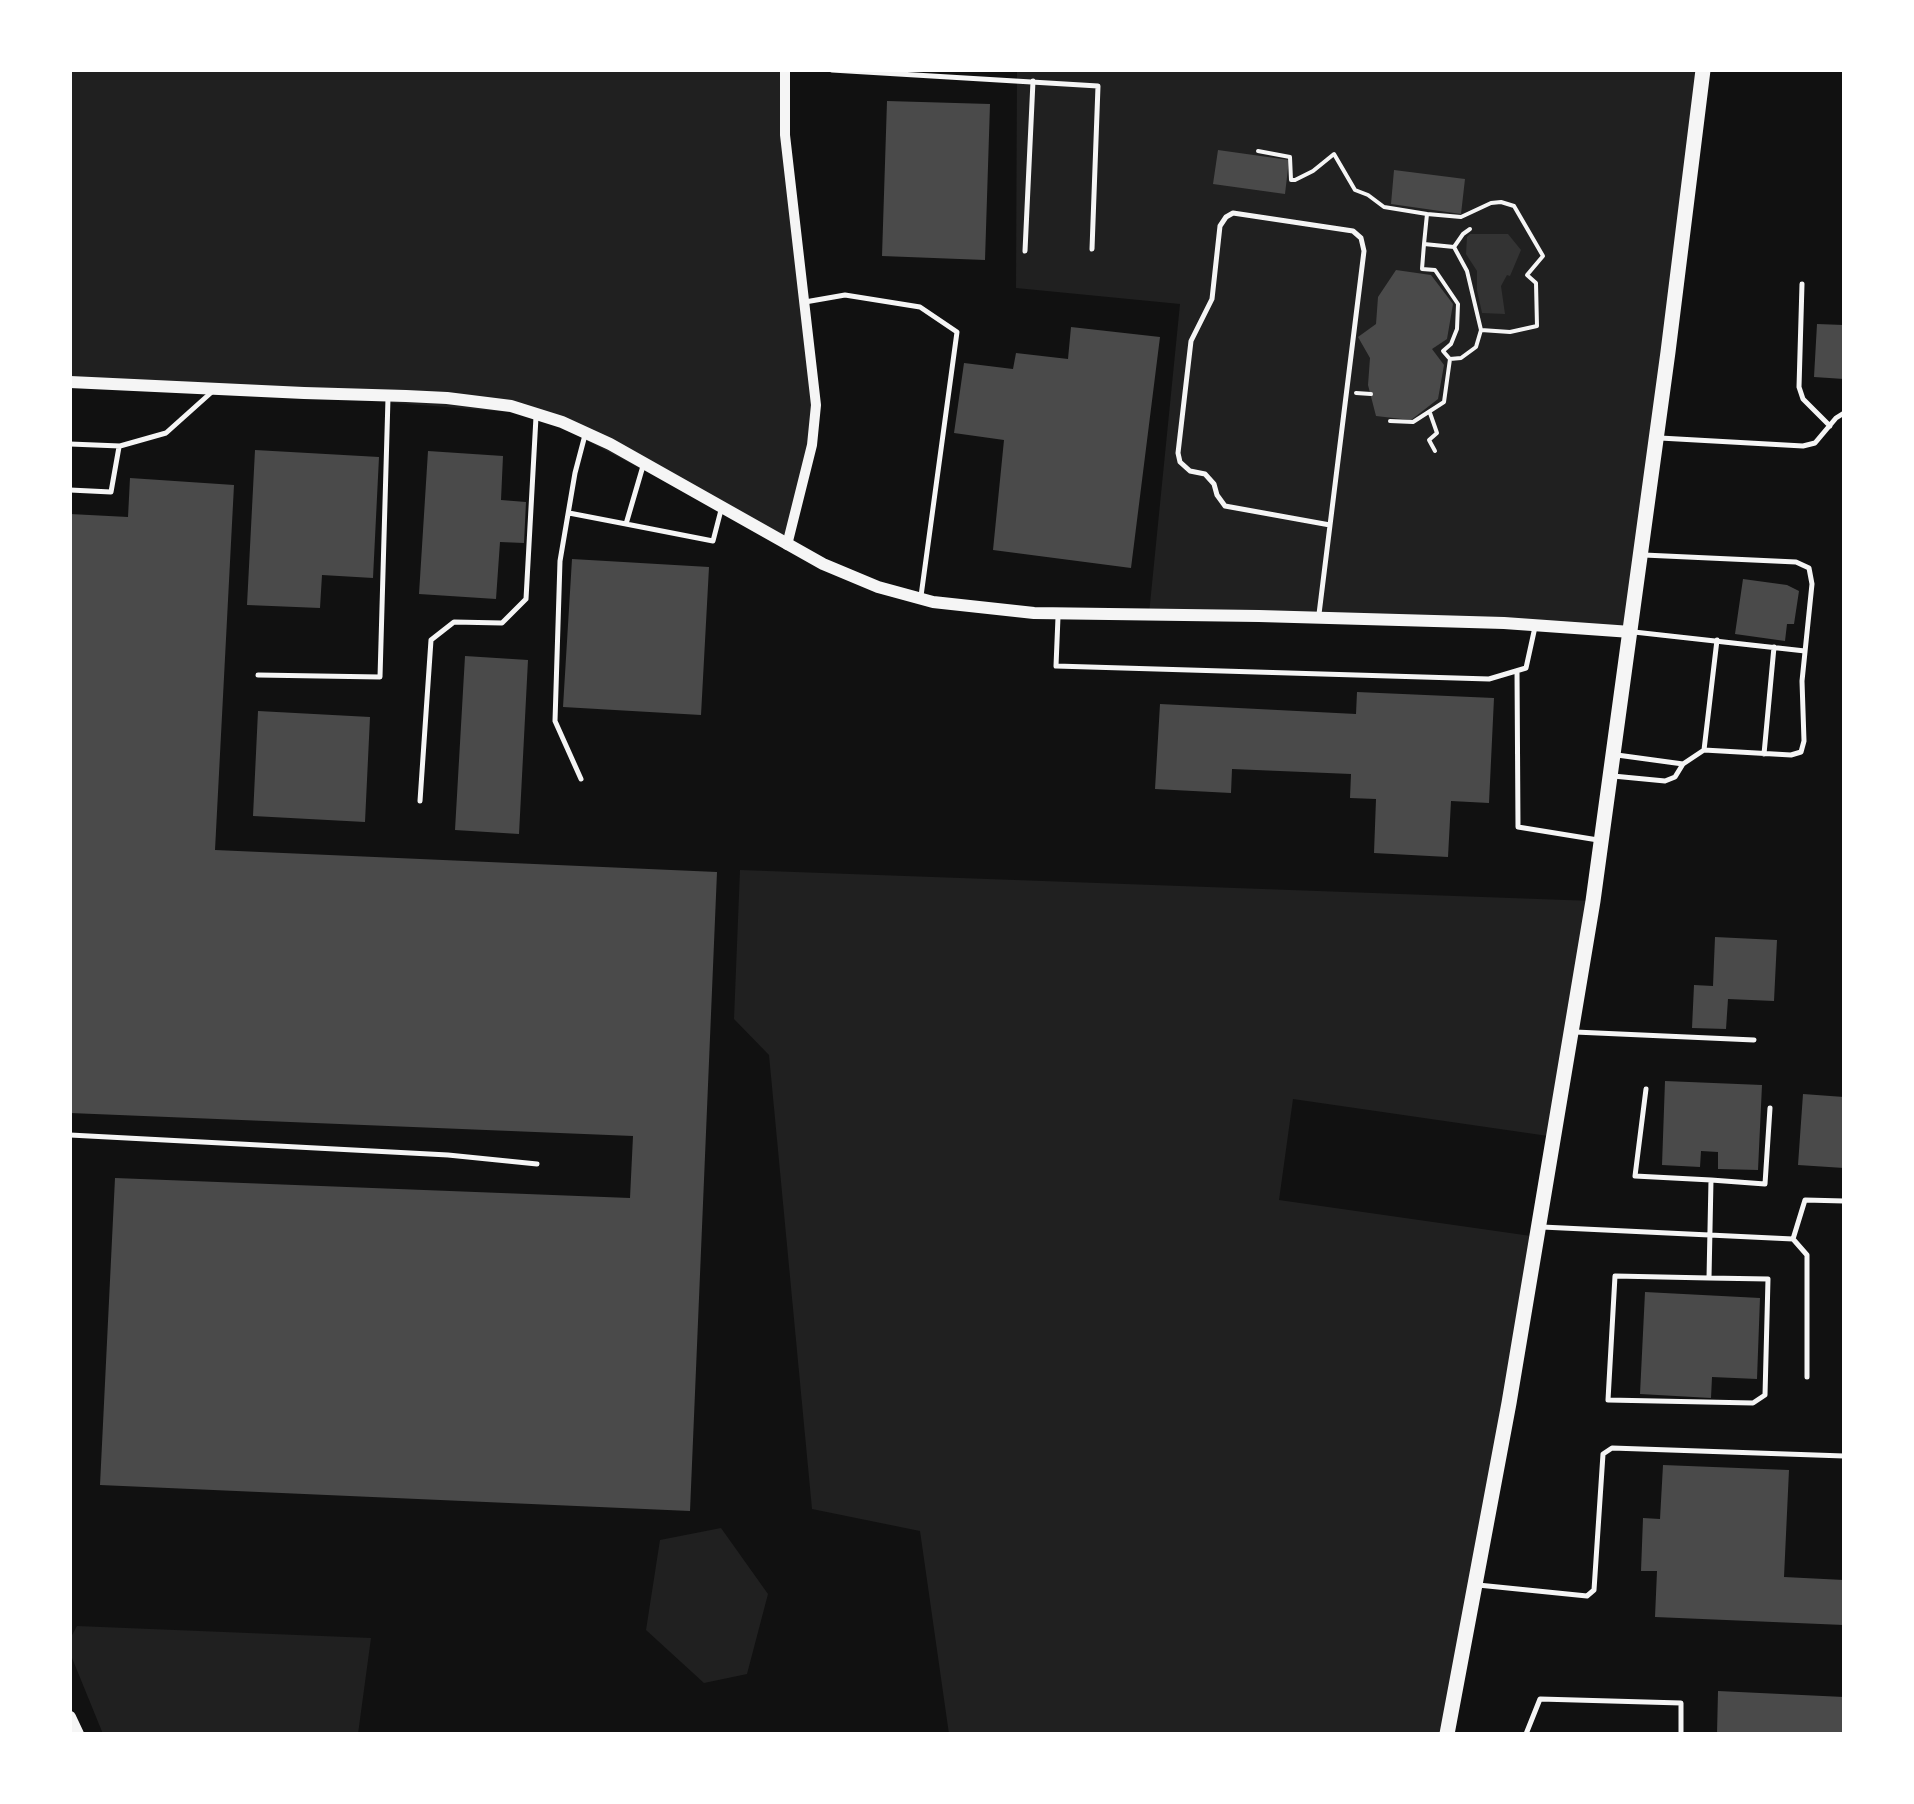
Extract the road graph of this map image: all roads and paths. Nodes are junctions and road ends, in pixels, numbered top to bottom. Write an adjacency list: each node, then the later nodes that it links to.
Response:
1 (785, 70): 13 (street)
2 (832, 70): 4 (lane)
3 (1702, 70): 27 (main road)
4 (1033, 81): 10 (lane); 11 (lane)
5 (1258, 151): 6 (path)
6 (1426, 214): 8 (path); 14 (path)
7 (1470, 229): 9 (path)
8 (1424, 244): 9 (path); 16 (path)
9 (1454, 247): 14 (path)
10 (1092, 249)
11 (1025, 251)
12 (1802, 284): 25 (lane)
13 (805, 302): 37 (street); 39 (lane)
14 (1481, 330): 17 (path)
15 (1439, 345): 16 (path)
16 (1443, 352): 17 (path)
17 (1450, 359): 21 (path)
18 (70, 382): 19 (street)
19 (215, 390): 20 (street); 29 (lane)
20 (388, 395): 23 (street); 48 (lane)
21 (1430, 413): 24 (path); 30 (path)
22 (1844, 413): 25 (lane)
23 (536, 414): 26 (street); 55 (lane)
24 (1390, 421)
25 (1830, 426): 27 (lane)
26 (586, 432): 31 (street); 34 (lane)
27 (1657, 438): 38 (main road)
28 (70, 444): 29 (lane)
29 (120, 446): 32 (lane)
30 (1435, 451)
31 (644, 463): 33 (street); 35 (lane)
32 (70, 490)
33 (722, 508): 35 (lane); 37 (street)
34 (568, 513): 35 (lane); 54 (lane)
35 (626, 524)
36 (1330, 524): 36 (lane); 41 (lane)
37 (787, 545): 39 (street)
38 (1641, 555): 43 (main road); 46 (lane)
39 (921, 599): 40 (street)
40 (1058, 613): 41 (street); 47 (lane)
41 (1319, 617): 42 (street)
42 (1535, 624): 43 (street); 47 (lane)
43 (1631, 632): 44 (lane); 50 (main road)
44 (1717, 640): 45 (lane); 49 (lane)
45 (1774, 647): 46 (lane); 51 (lane)
46 (1804, 650): 51 (lane)
47 (1518, 671): 56 (lane)
48 (258, 675)
49 (1704, 750): 51 (lane); 52 (lane)
50 (1614, 754): 52 (lane); 53 (main road)
51 (1764, 754)
52 (1683, 764): 53 (lane)
53 (1611, 776): 56 (main road)
54 (581, 778)
55 (420, 801)
56 (1602, 840): 57 (main road)
57 (1572, 1032): 58 (lane); 65 (main road)
58 (1754, 1040)
59 (1646, 1089): 63 (lane)
60 (1770, 1108): 63 (lane)
61 (70, 1134): 62 (lane)
62 (538, 1164)
63 (1711, 1180): 66 (lane)
64 (1844, 1201): 67 (lane)
65 (1539, 1227): 66 (lane); 71 (main road)
66 (1710, 1236): 67 (lane); 68 (lane)
67 (1793, 1238): 69 (lane)
68 (1709, 1278): 68 (lane)
69 (1807, 1377)
70 (1844, 1456): 71 (lane)
71 (1475, 1585): 74 (main road)
72 (70, 1717): 73 (street)
73 (78, 1734)
74 (1447, 1734)
75 (1526, 1734): 76 (lane)
76 (1681, 1734)

